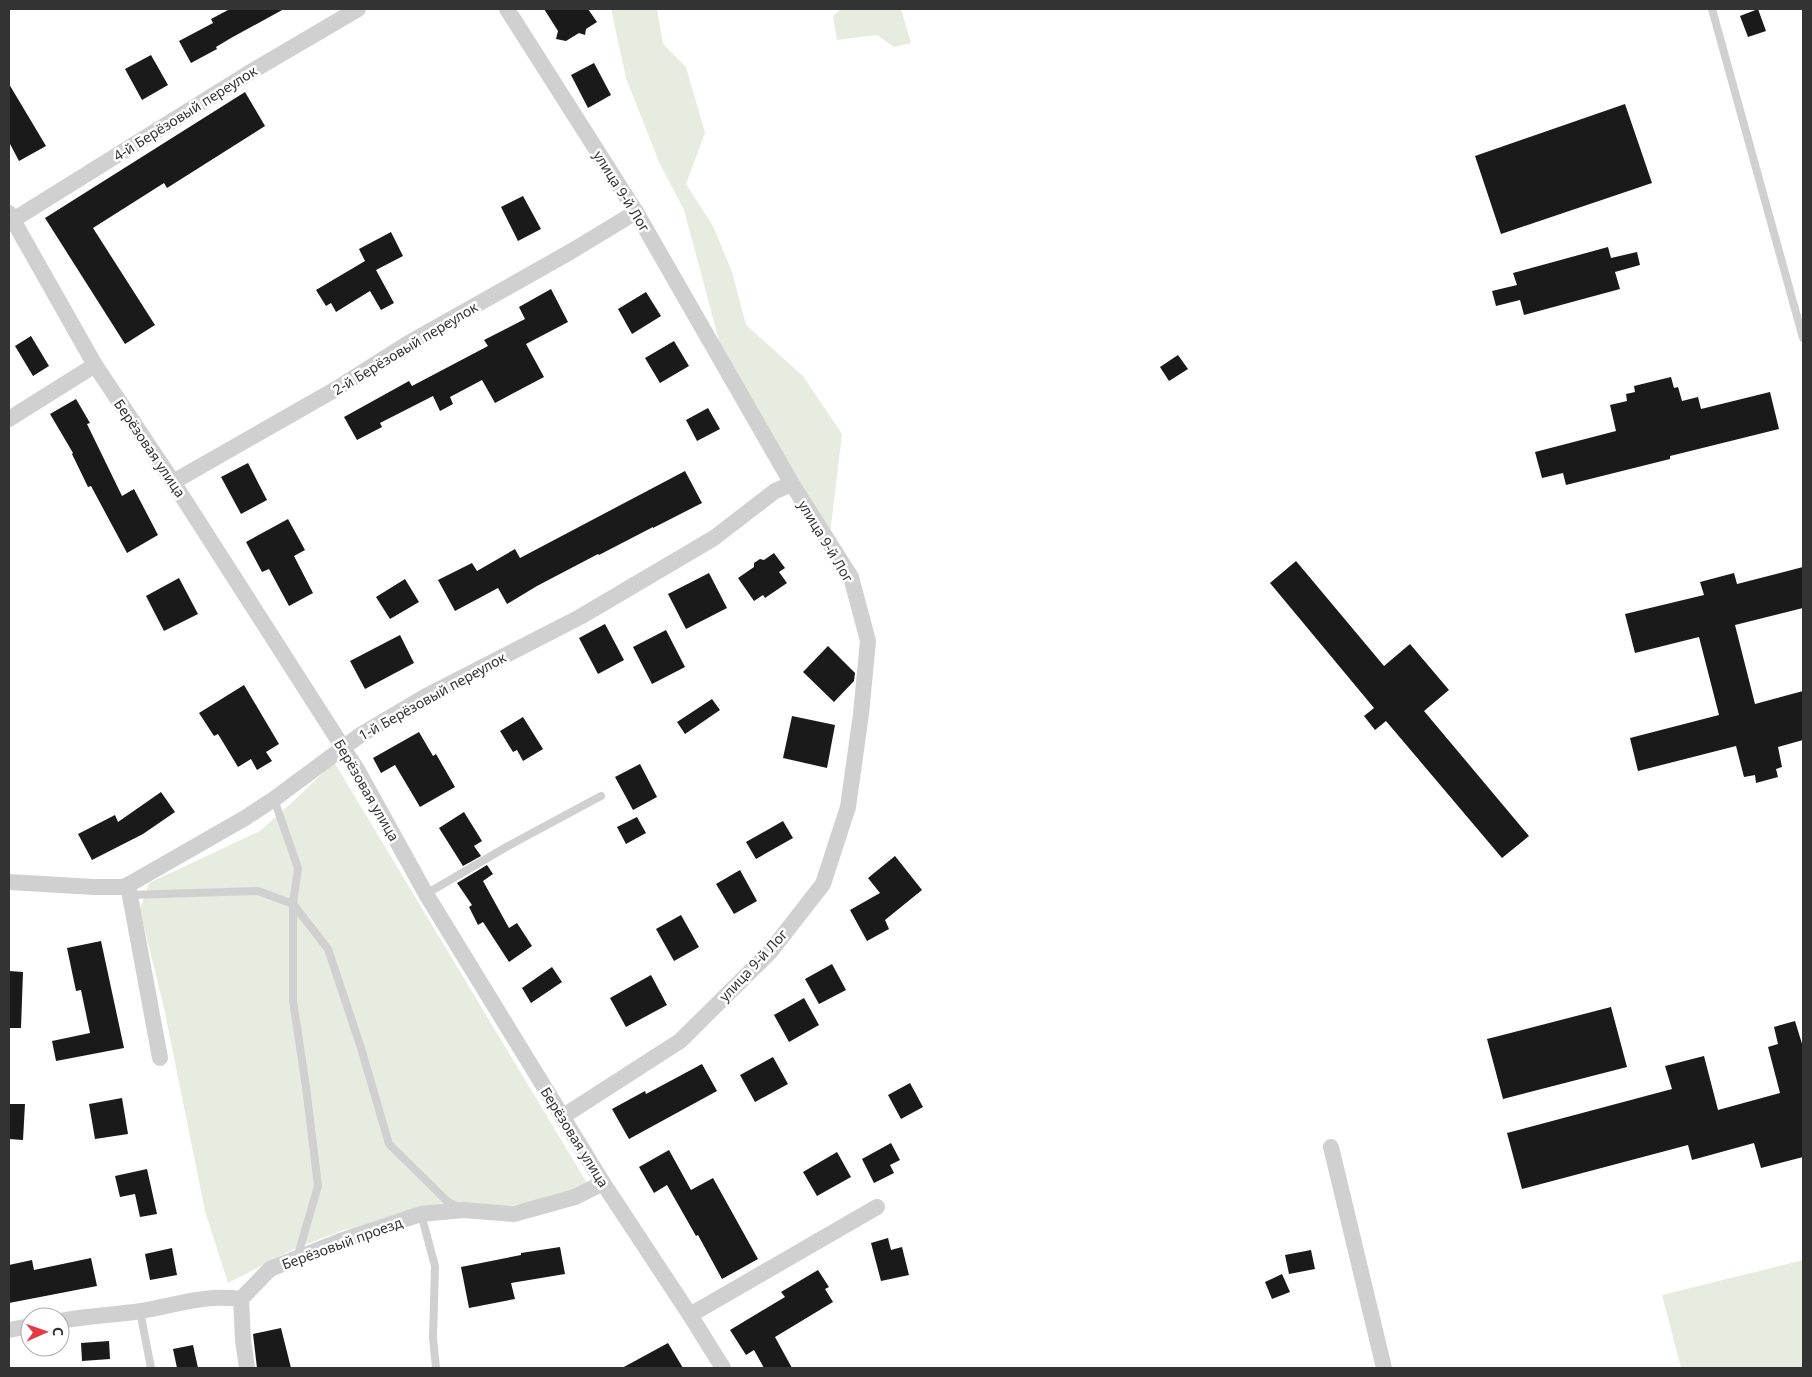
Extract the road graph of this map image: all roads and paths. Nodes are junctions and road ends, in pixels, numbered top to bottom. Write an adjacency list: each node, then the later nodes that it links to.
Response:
1 (358, 9): 5 (street, 4-й Берёзовый переулок)
2 (507, 9): 4 (street, улица 9-й Лог)
3 (1712, 9): 6 (lane)
4 (636, 212): 9 (street, 2-й Берёзовый переулок); 10 (street, улица 9-й Лог)
5 (11, 217): 7 (street, Берёзовая улица)
6 (1803, 338)
7 (94, 365): 8 (street); 9 (street, Берёзовая улица)
8 (9, 419)
9 (173, 482): 11 (street, Берёзовая улица)
10 (792, 484): 11 (street, 1-й Берёзовый переулок); 19 (street, улица 9-й Лог)
11 (343, 747): 13 (street, 1-й Берёзовый переулок); 16 (street, Берёзовая улица)
12 (601, 796): 16 (lane)
13 (274, 800): 15 (street, 1-й Берёзовый переулок); 17 (lane)
14 (9, 882): 15 (street, 1-й Берёзовый переулок)
15 (129, 890): 17 (lane); 18 (street)
16 (426, 894): 19 (street, Берёзовая улица)
17 (293, 904): 23 (lane); 25 (lane)
18 (160, 1058)
19 (562, 1116): 21 (street, Берёзовая улица)
20 (1331, 1146): 34 (street)
21 (603, 1183): 23 (street, Берёзовый проезд); 28 (street, Берёзовая улица)
22 (877, 1207): 28 (street)
23 (463, 1210): 24 (street, Берёзовый проезд)
24 (421, 1214): 25 (street, Берёзовый проезд); 32 (lane)
25 (297, 1258): 26 (street, Берёзовый проезд)
26 (241, 1299): 27 (street); 31 (street)
27 (140, 1311): 29 (street); 30 (lane)
28 (690, 1315): 33 (street, Берёзовая улица)
29 (70, 1319)
30 (151, 1368)
31 (247, 1368)
32 (436, 1368)
33 (723, 1368)
34 (1384, 1368)

